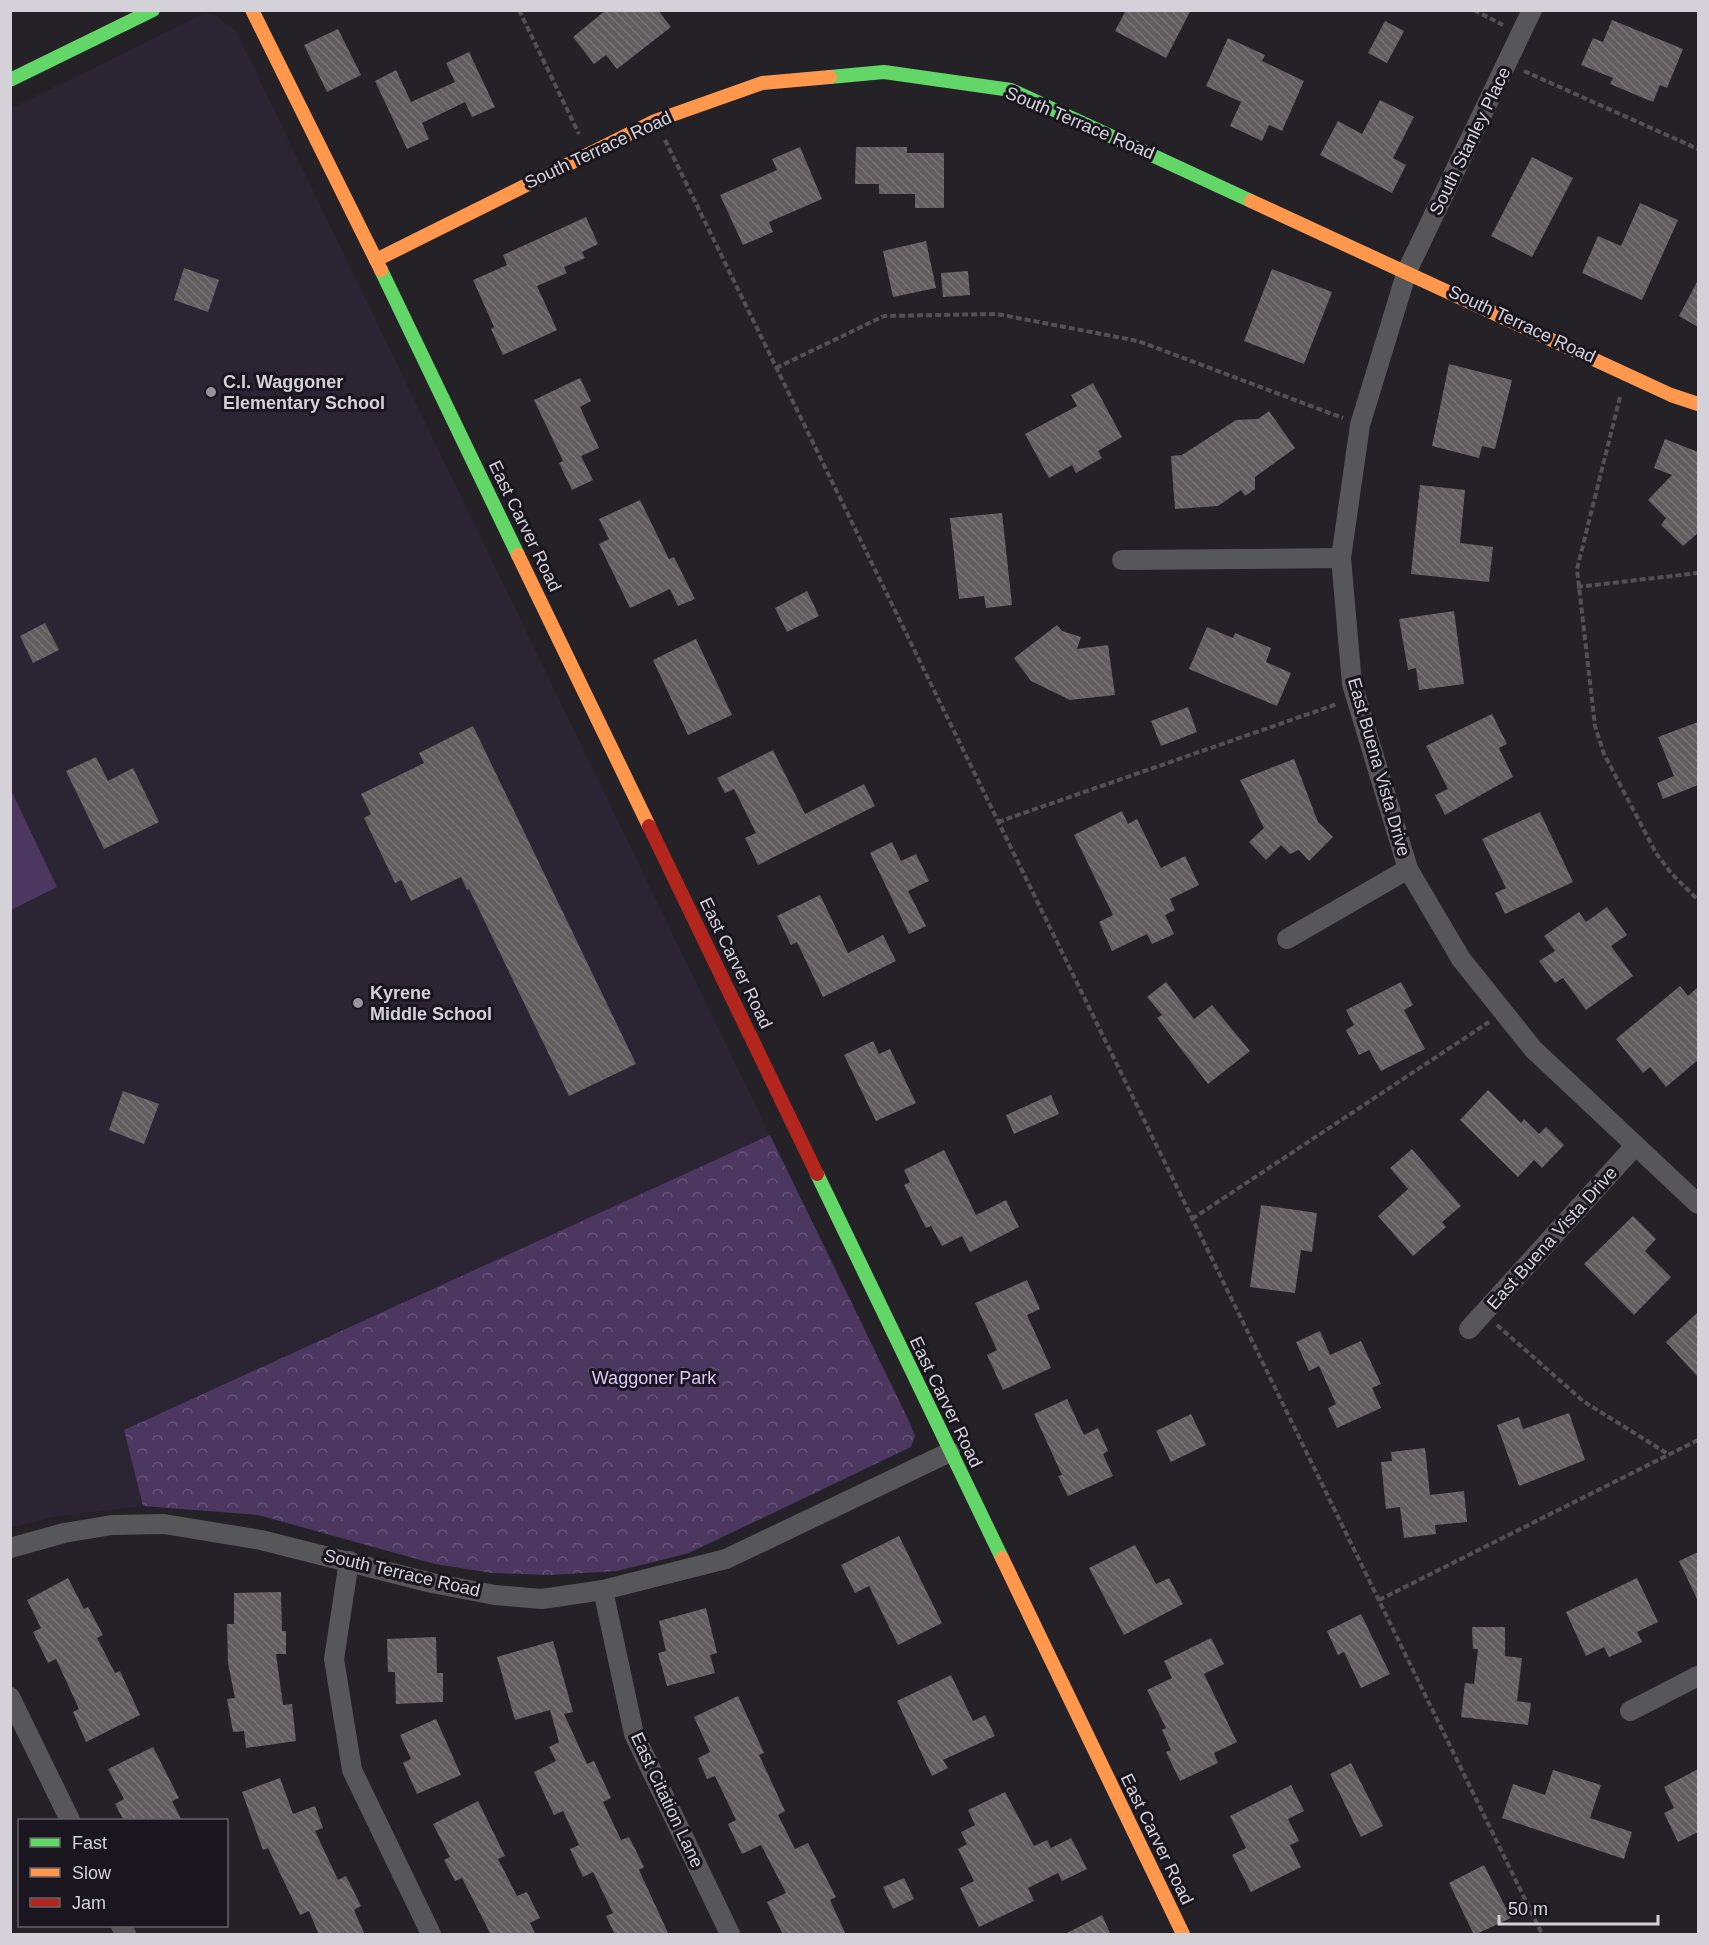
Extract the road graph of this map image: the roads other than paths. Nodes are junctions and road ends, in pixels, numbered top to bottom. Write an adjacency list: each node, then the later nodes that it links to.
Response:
1 (153, 10): 4 (street)
2 (252, 10): 5 (street, East Carver Road)
3 (1532, 10): 6 (street, South Stanley Place)
4 (10, 80)
5 (376, 260): 6 (street, South Terrace Road); 15 (street, East Carver Road)
6 (1407, 271): 7 (street, South Terrace Road); 8 (street, East Buena Vista Drive)
7 (1698, 404)
8 (1341, 558): 9 (street); 10 (street, East Buena Vista Drive)
9 (1122, 560)
10 (1408, 869): 11 (street, East Buena Vista Drive); 12 (street, East Buena Vista Drive)
11 (1287, 939)
12 (1634, 1147): 13 (street, East Buena Vista Drive); 14 (street, East Buena Vista Drive)
13 (1698, 1204)
14 (1469, 1329)
15 (950, 1452): 18 (street, South Terrace Road); 25 (street, East Carver Road)
16 (10, 1548): 17 (street, South Terrace Road)
17 (349, 1561): 18 (street, South Terrace Road); 23 (street)
18 (603, 1590): 24 (street, East Citation Lane)
19 (1698, 1676): 21 (street)
20 (10, 1697): 22 (street)
21 (1630, 1711)
22 (69, 1819)
23 (431, 1935)
24 (730, 1935)
25 (1183, 1935)

